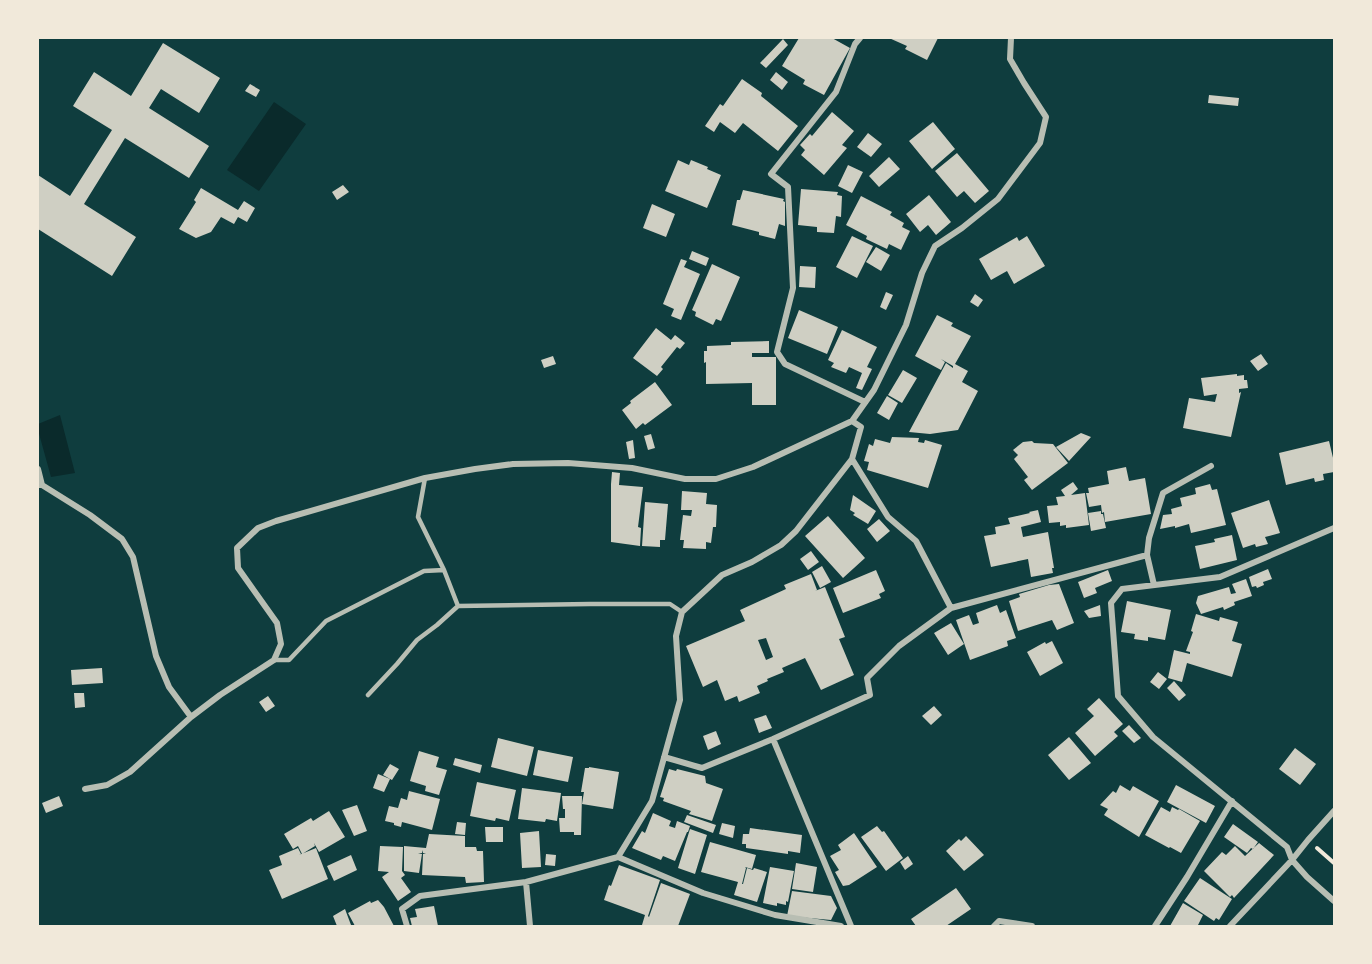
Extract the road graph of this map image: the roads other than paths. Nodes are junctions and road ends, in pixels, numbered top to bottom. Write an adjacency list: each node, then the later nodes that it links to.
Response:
1 (860, 38): 3 (street)
2 (1011, 38): 3 (street)
3 (865, 402): 4 (street)
4 (852, 421): 5 (street); 8 (street)
5 (852, 459): 15 (street); 16 (street)
6 (1211, 466): 11 (street)
7 (38, 469): 9 (street)
8 (425, 478): 12 (lane); 17 (street)
9 (40, 485): 19 (street)
10 (1335, 528): 13 (street)
11 (1147, 555): 13 (street); 15 (street)
12 (444, 570): 14 (lane); 17 (lane)
13 (1154, 585): 23 (street)
14 (458, 606): 16 (lane); 18 (lane)
15 (951, 608): 20 (street)
16 (682, 612): 21 (street)
17 (274, 660): 19 (street)
18 (368, 695)
19 (191, 717): 22 (street)
20 (773, 739): 21 (street); 32 (street)
21 (664, 757): 25 (street)
22 (85, 789)
23 (1232, 801): 26 (street); 35 (street)
24 (1335, 811): 26 (street)
25 (618, 857): 27 (street); 31 (street)
26 (1292, 860): 28 (street); 36 (street)
27 (526, 882): 29 (street); 30 (street)
28 (1335, 901)
29 (407, 927)
30 (530, 927)
31 (841, 927)
32 (851, 927)
33 (994, 927): 34 (street)
34 (1032, 927)
35 (1155, 927)
36 (1230, 927)

